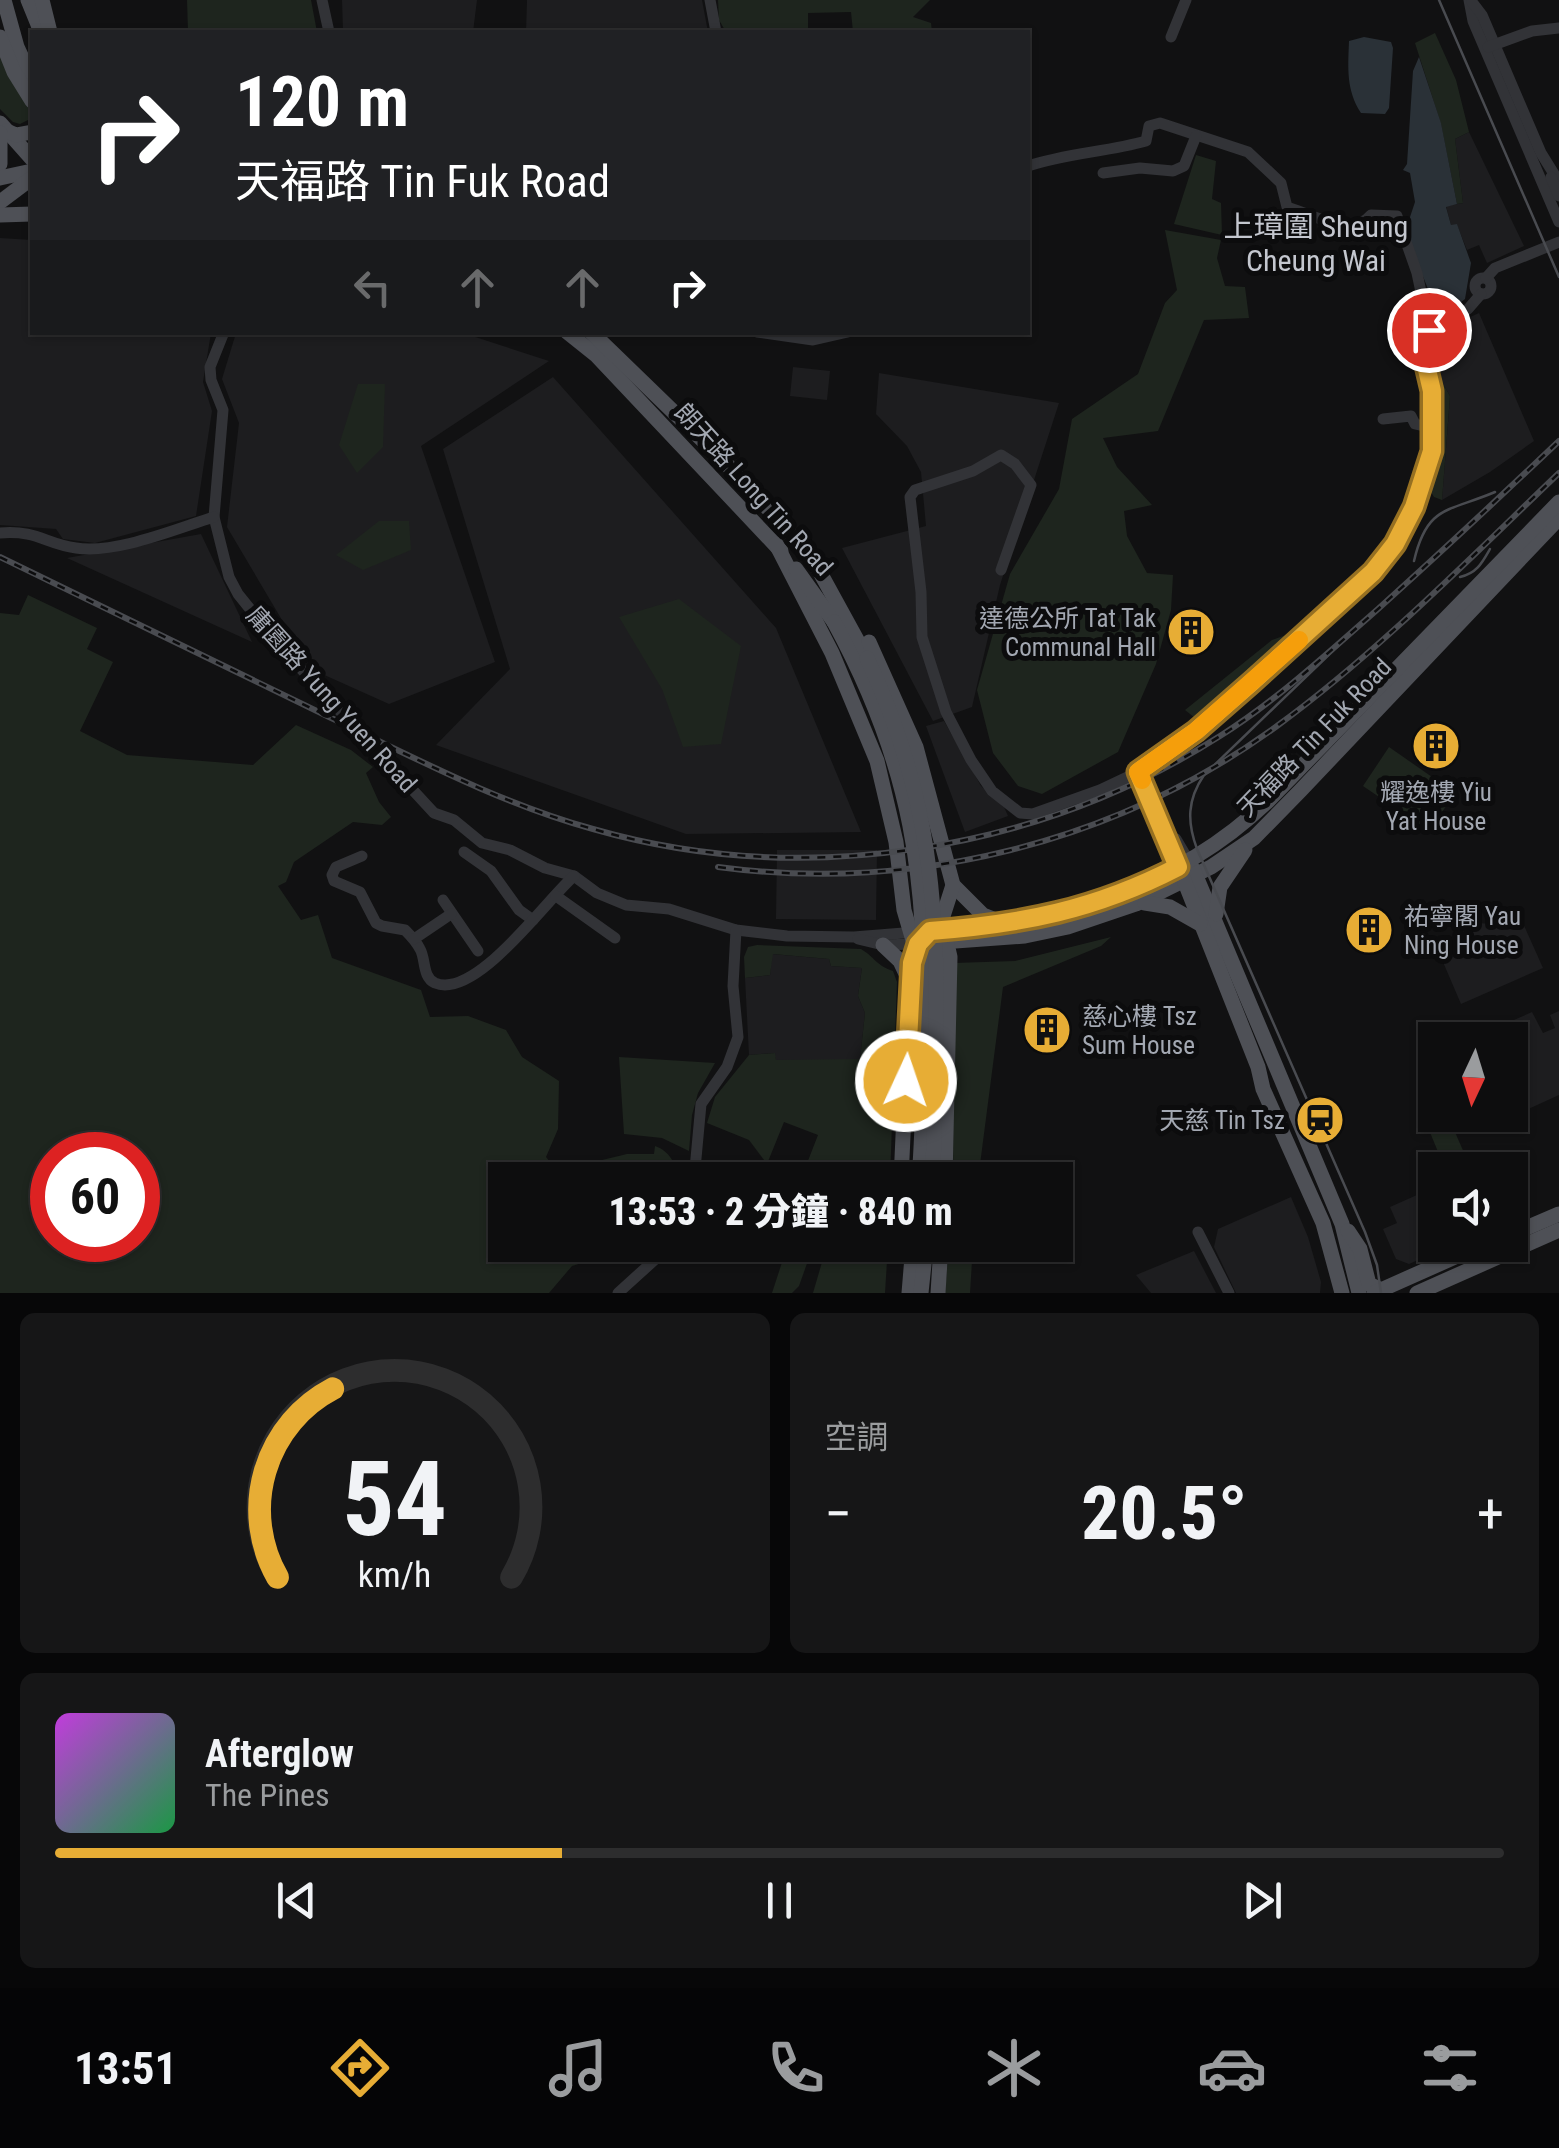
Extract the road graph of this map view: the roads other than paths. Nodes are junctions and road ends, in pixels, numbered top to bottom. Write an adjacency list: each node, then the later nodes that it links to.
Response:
1 (4, 0): 16 (main road)
2 (28, 0): 9 (main road)
3 (42, 0): 10 (main road)
4 (322, 0): 11 (street)
5 (710, 0): 12 (street)
6 (1186, 0): 14 (street)
7 (1470, 0): 15 (street)
8 (1559, 28): 15 (street)
9 (41, 30)
10 (50, 30)
11 (329, 30)
12 (715, 30)
13 (0, 37): 17 (main road)
14 (1171, 38)
15 (1489, 46): 22 (street); 34 (street)
16 (30, 88)
17 (30, 89)
18 (2, 129): 19 (main road); 21 (main road); 23 (main road)
19 (30, 132)
20 (1196, 136): 24 (street); 25 (street); 37 (street)
21 (30, 157)
22 (1546, 163): 29 (street); 30 (street)
23 (0, 164)
24 (1030, 165)
25 (1103, 173)
26 (30, 175): 28 (main road)
27 (30, 177): 31 (main road)
28 (0, 178)
29 (1559, 182)
30 (1559, 196)
31 (0, 202)
32 (30, 214): 33 (main road)
33 (0, 216)
34 (1559, 222)
35 (1559, 243): 37 (street)
36 (1413, 318): 37 (street)
37 (1426, 332): 44 (street)
38 (223, 335): 46 (street, 庸園路 Yung Yuen Road)
39 (572, 335): 49 (main road, 朗天路 Long Tin Road)
40 (594, 335): 50 (main road, 朗天路 Long Tin Road)
41 (778, 335): 42 (street)
42 (835, 335)
43 (1383, 419): 44 (street)
44 (1433, 428): 52 (street)
45 (1559, 502): 56 (main road, 天福路 Tin Fuk Road)
46 (214, 517): 48 (street); 57 (street, 庸園路 Yung Yuen Road)
47 (1559, 518): 53 (main road, 天福路 Tin Fuk Road)
48 (0, 533)
49 (776, 544): 68 (main road); 68 (main road, 朗天路 Long Tin Road, bridge)
50 (816, 565): 58 (main road); 68 (main road, 朗天路 Long Tin Road, bridge)
51 (1001, 570): 52 (street)
52 (1138, 772): 56 (street)
53 (1254, 838): 56 (main road, 天福路 Tin Fuk Road); 65 (main road)
54 (464, 852): 63 (street)
55 (362, 856): 70 (street)
56 (1187, 871): 61 (main road, 天福路 Tin Fuk Road); 64 (main road, 天福路 Tin Fuk Road); 65 (main road)
57 (574, 876): 59 (street); 66 (street, 庸園路 Yung Yuen Road)
58 (953, 885): 64 (main road); 68 (main road)
59 (556, 896): 63 (street); 69 (street)
60 (442, 900): 62 (street)
61 (1136, 904): 65 (main road); 68 (main road, 天福路 Tin Fuk Road)
62 (450, 914): 70 (street); 72 (street)
63 (532, 920): 70 (street)
64 (1006, 924): 68 (main road, 天福路 Tin Fuk Road)
65 (1208, 924): 74 (main road); 75 (main road)
66 (736, 930): 67 (street, 庸園路 Yung Yuen Road); 76 (street)
67 (854, 937): 68 (street); 71 (street)
68 (929, 937): 71 (street, 天福路 Tin Fuk Road); 73 (main road); 78 (main road, bridge); 79 (main road, bridge); 80 (main road)
69 (616, 938)
70 (414, 939)
71 (883, 946): 73 (main road)
72 (478, 951)
73 (910, 982): 77 (main road)
74 (1275, 1059): 75 (main road); 82 (main road)
75 (1292, 1152): 95 (main road)
76 (696, 1162)
77 (902, 1162)
78 (920, 1162)
79 (932, 1162)
80 (945, 1162)
81 (1559, 1214): 83 (main road)
82 (1342, 1224): 90 (main road); 96 (main road)
83 (1528, 1227)
84 (1559, 1230): 97 (main road)
85 (1198, 1232): 94 (street)
86 (652, 1262): 91 (street)
87 (918, 1262): 92 (main road)
88 (940, 1262): 93 (main road)
89 (1444, 1262): 90 (main road)
90 (1377, 1292)
91 (618, 1293)
92 (922, 1293)
93 (938, 1293)
94 (1229, 1293)
95 (1342, 1293)
96 (1359, 1293)
97 (1418, 1293)

